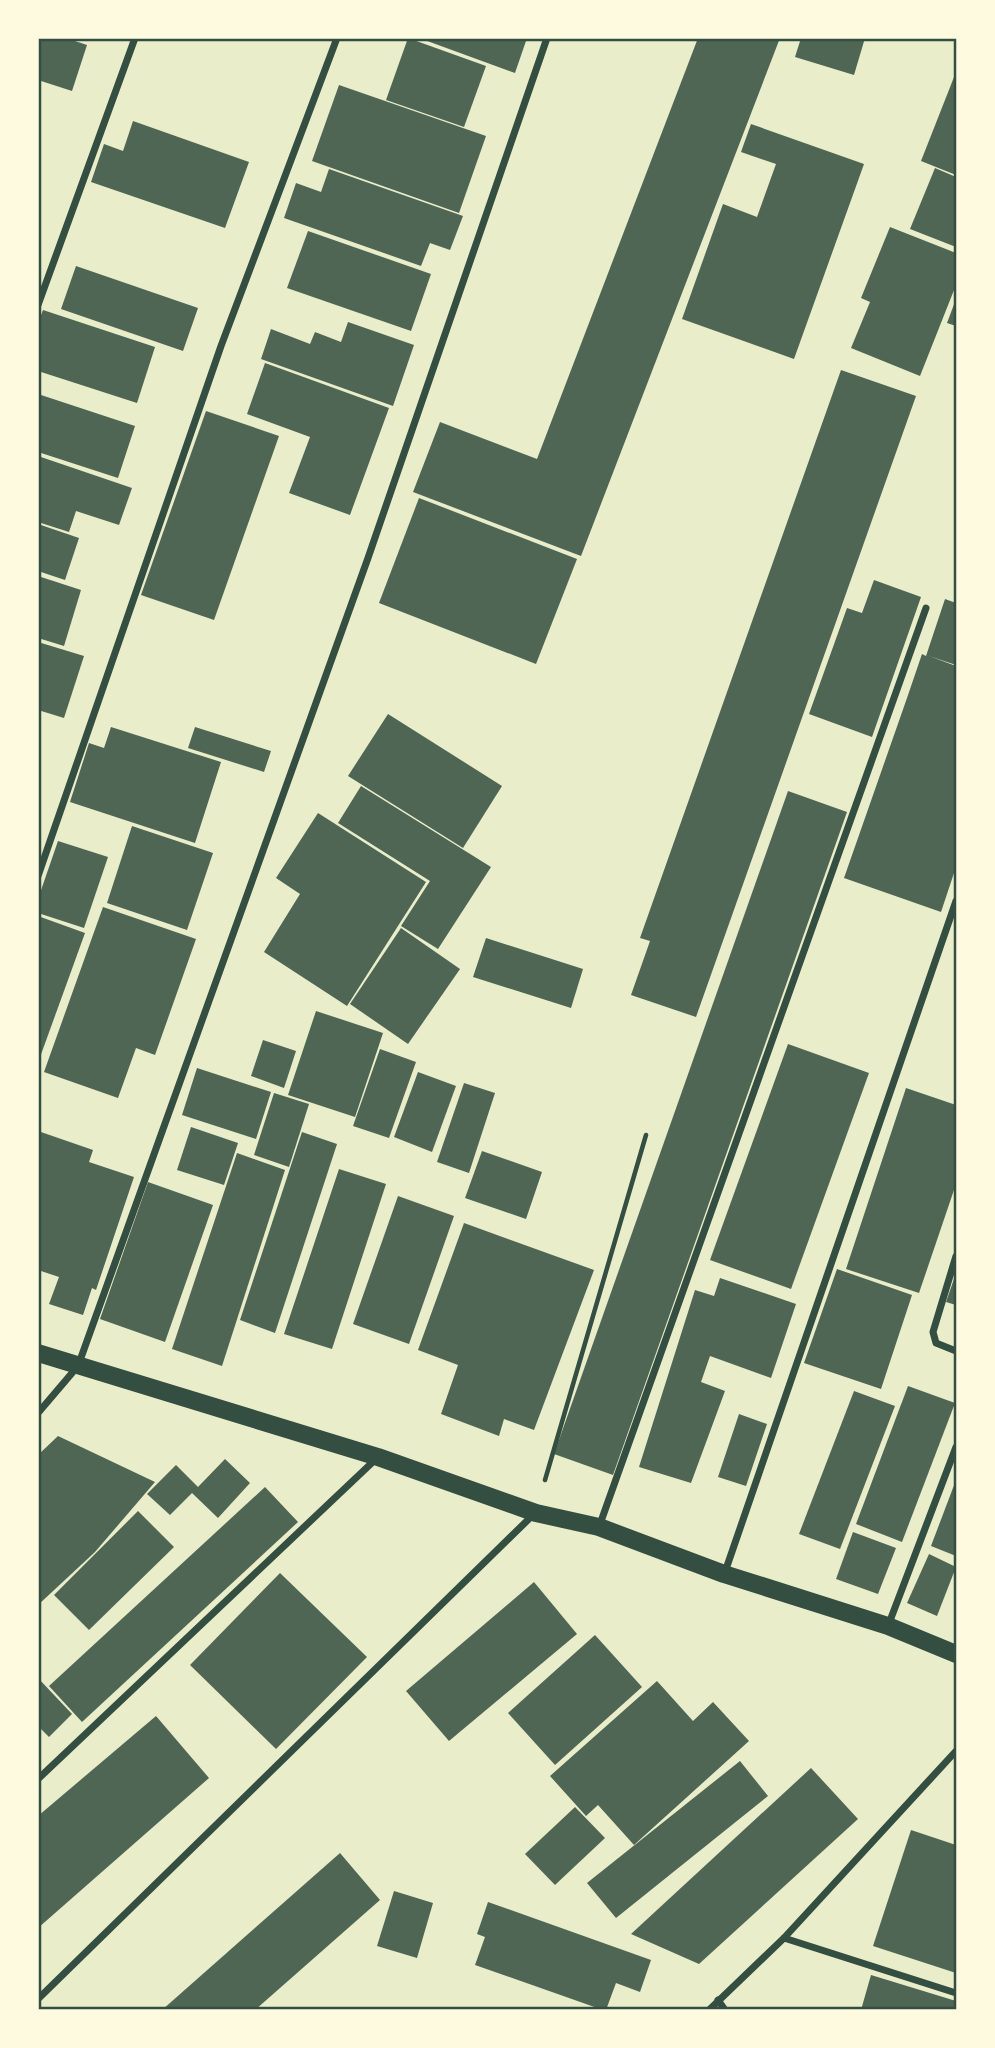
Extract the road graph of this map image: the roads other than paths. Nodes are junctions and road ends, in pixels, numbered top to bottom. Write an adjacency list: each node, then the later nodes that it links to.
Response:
1 (135, 38): 4 (street)
2 (337, 38): 6 (street)
3 (547, 38): 11 (street)
4 (38, 305)
5 (926, 607): 16 (street)
6 (38, 876)
7 (957, 901): 17 (street)
8 (957, 1256): 9 (street)
9 (957, 1351)
10 (38, 1353): 11 (main road)
11 (78, 1366): 12 (street); 14 (main road)
12 (38, 1413)
13 (957, 1447): 18 (street)
14 (378, 1457): 15 (main road); 21 (street)
15 (536, 1513): 16 (main road); 24 (street)
16 (599, 1527): 17 (main road)
17 (724, 1574): 18 (main road)
18 (888, 1626): 19 (main road)
19 (957, 1654)
20 (957, 1751): 22 (street)
21 (38, 1779)
22 (784, 1938): 23 (street); 25 (street)
23 (957, 1993)
24 (38, 1998)
25 (718, 2000): 26 (street); 27 (street)
26 (709, 2010)
27 (725, 2010)

